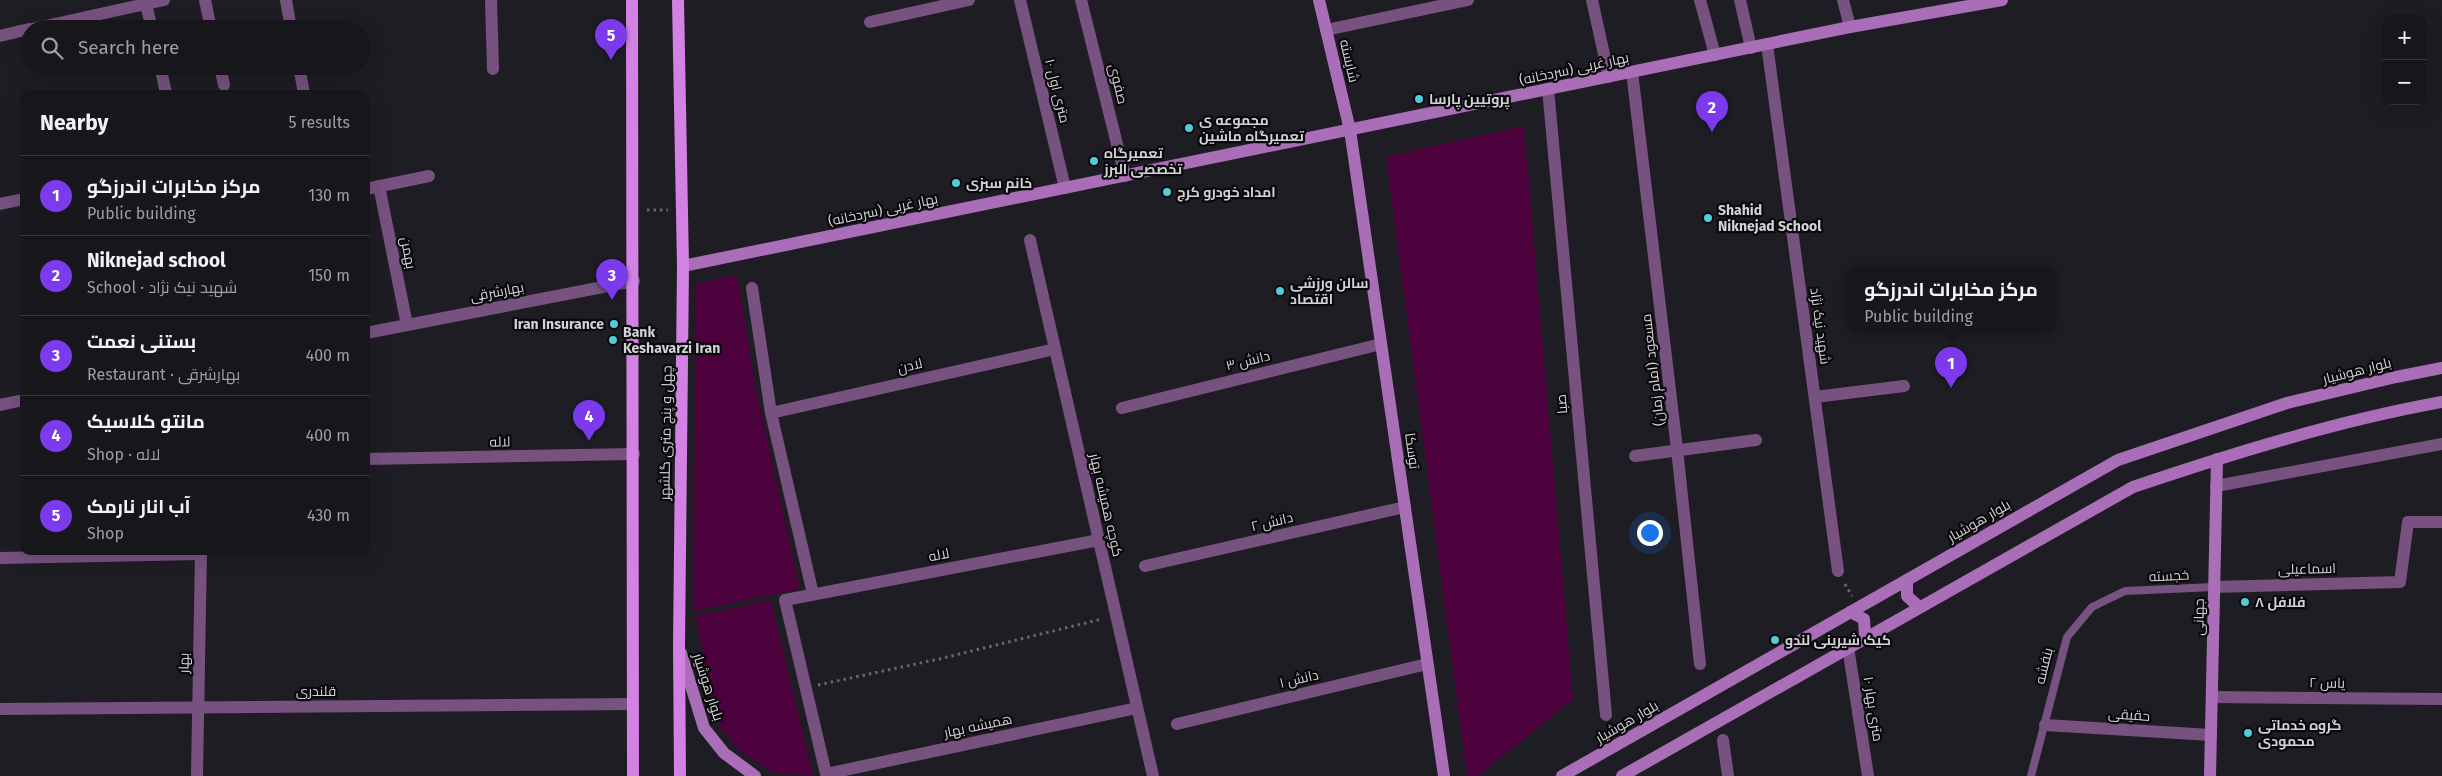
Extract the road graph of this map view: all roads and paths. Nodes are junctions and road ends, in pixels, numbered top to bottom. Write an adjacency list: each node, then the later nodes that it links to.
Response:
1 (164, 0): 17 (street)
2 (205, 0): 20 (street)
3 (286, 0): 21 (street)
4 (491, 0): 30 (street)
5 (632, 0): 48 (main road)
6 (678, 0): 49 (main road, چهل و پنج متری گلشهر)
7 (970, 0): 22 (street)
8 (1020, 0): 45 (street, ۱۰ متری اول)
9 (1081, 0): 42 (street, صفوی)
10 (1319, 0): 24 (street, شایسته)
11 (1468, 0): 24 (street)
12 (1592, 0): 35 (street)
13 (1700, 0): 29 (street)
14 (1740, 0): 28 (street)
15 (1843, 0): 23 (street)
16 (2002, 0): 23 (street, بهار غربی (سردخانه))
17 (146, 4): 18 (street); 19 (street)
18 (72, 20)
19 (150, 20)
20 (209, 20)
21 (289, 20)
22 (870, 22)
23 (1850, 27): 27 (street, بهار غربی (سردخانه))
24 (1326, 30): 40 (street, شایسته)
25 (20, 31): 26 (street)
26 (0, 36)
27 (1767, 44): 28 (street, بهار غربی (سردخانه)); 60 (street, شهید نیک نژاد)
28 (1751, 48): 29 (street, بهار غربی (سردخانه))
29 (1715, 55): 31 (street, بهار غربی (سردخانه))
30 (493, 69)
31 (1632, 72): 35 (street, بهار غربی (سردخانه)); 68 (street, مسعود (امام زمان))
32 (162, 75): 38 (street)
33 (222, 75): 36 (street)
34 (301, 75): 39 (street)
35 (1609, 77): 37 (street, بهار غربی (سردخانه))
36 (224, 85)
37 (1548, 89): 40 (street, بهار غربی (سردخانه)); 101 (street, صبا)
38 (165, 90)
39 (303, 90)
40 (1350, 130): 42 (street, بهار غربی (سردخانه)); 56 (street, توسکا)
41 (429, 176): 43 (street)
42 (1126, 176): 45 (street, بهار غربی (سردخانه))
43 (379, 186): 44 (street); 54 (street, بهمن)
44 (370, 188)
45 (1065, 188): 51 (street, بهار غربی (سردخانه))
46 (20, 200): 47 (street)
47 (0, 204)
48 (633, 210): 49 (path); 52 (main road)
49 (680, 210): 51 (main road, چهل و پنج متری گلشهر)
50 (1030, 240): 57 (street, کوچه همیشه بهار)
51 (683, 266): 90 (main road, چهل و پنج متری گلشهر)
52 (634, 281): 54 (street, بهارشرقی); 69 (main road)
53 (752, 288): 65 (street)
54 (407, 325): 55 (street, بهارشرقی)
55 (370, 332)
56 (1381, 344): 64 (street, دانش ۳); 74 (street, توسکا)
57 (1055, 349): 65 (street, لادن); 76 (street, کوچه همیشه بهار)
58 (2442, 368): 82 (street, بلوار هوشیار)
59 (1904, 386): 60 (street)
60 (1815, 397): 81 (street, شهید نیک نژاد)
61 (20, 401): 63 (street)
62 (2442, 402): 72 (street)
63 (0, 405)
64 (1122, 408)
65 (771, 413): 85 (street)
66 (1756, 440): 68 (street)
67 (2442, 444): 73 (street)
68 (1677, 449): 70 (street); 93 (street, مسعود (امام زمان))
69 (634, 454): 71 (street, لاله); 97 (main road)
70 (1635, 456)
71 (370, 459)
72 (2217, 459): 73 (street, جهانی); 86 (street)
73 (2216, 486): 83 (street, جهانی)
74 (1405, 507): 80 (street, دانش ۲); 92 (street, توسکا)
75 (2442, 522): 83 (street, اسماعیلی)
76 (1099, 540): 85 (street, لاله); 88 (street, کوچه همیشه بهار)
77 (121, 555): 79 (street)
78 (201, 555): 98 (street, بهار)
79 (0, 558)
80 (1145, 566)
81 (1838, 571): 87 (path)
82 (1907, 580): 86 (street); 87 (street, بلوار هوشیار)
83 (2214, 586): 84 (lane, خجسته); 95 (street, جهانی)
84 (2125, 591): 103 (lane, بنفشه)
85 (813, 594): 94 (street, لاله)
86 (1919, 608): 89 (street)
87 (1854, 610): 89 (street); 112 (street, بلوار هوشیار)
88 (1116, 616): 94 (path); 99 (street, کوچه همیشه بهار)
89 (1865, 638): 91 (street)
90 (679, 646): 108 (main road, چهل و پنج متری گلشهر); 109 (street, بلوار هوشیار)
91 (1848, 647): 113 (street); 115 (street, ۱۰ متری بهار)
92 (1427, 664): 102 (street, دانش ۱); 111 (street, توسکا)
93 (1700, 664)
94 (805, 688): 99 (street, همیشه بهار)
95 (2212, 696): 96 (street, یاس ۲); 104 (street, جهانی)
96 (2442, 699)
97 (633, 704): 98 (street, قلندری); 107 (main road)
98 (198, 707): 100 (street, قلندری); 106 (street, بهار)
99 (1137, 708): 110 (street, کوچه همیشه بهار)
100 (0, 709)
101 (1606, 715)
102 (1177, 724)
103 (2046, 725): 104 (street, حقیقی); 116 (lane, بنفشه)
104 (2211, 735): 117 (street, جهانی)
105 (1723, 740): 114 (street)
106 (197, 776)
107 (633, 776)
108 (680, 776)
109 (755, 776)
110 (1153, 776)
111 (1444, 776)
112 (1562, 776)
113 (1622, 776)
114 (1728, 776)
115 (1868, 776)
116 (2031, 776)
117 (2210, 776)

